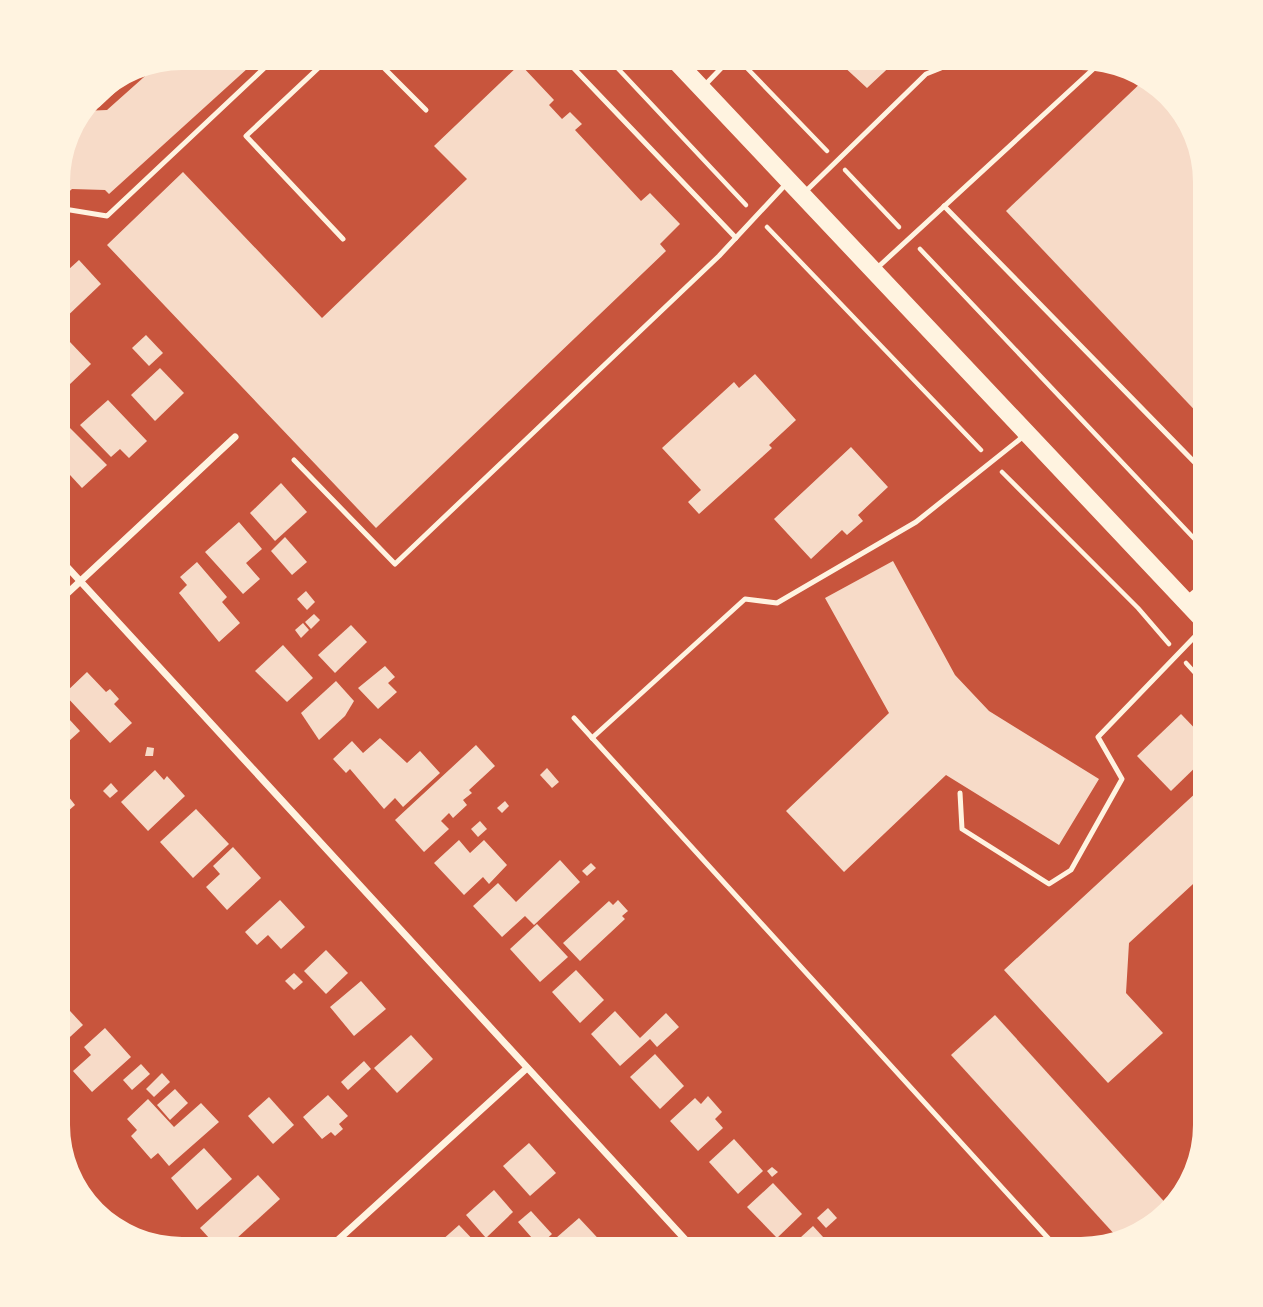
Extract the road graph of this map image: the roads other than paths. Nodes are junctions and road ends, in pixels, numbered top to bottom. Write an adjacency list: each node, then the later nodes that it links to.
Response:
1 (262, 70): 14 (lane)
2 (316, 70): 16 (lane)
3 (386, 70): 10 (lane)
4 (575, 70): 15 (lane)
5 (685, 70): 9 (main road)
6 (719, 70): 9 (lane)
7 (936, 70): 12 (lane)
8 (1091, 70): 13 (lane)
9 (702, 88): 11 (main road)
10 (426, 110)
11 (789, 181): 12 (main road); 15 (lane)
12 (803, 195): 17 (main road)
13 (944, 206): 17 (lane); 21 (lane)
14 (70, 210)
15 (736, 238): 20 (lane)
16 (343, 239)
17 (874, 271): 18 (main road)
18 (1027, 433): 26 (main road); 30 (lane)
19 (235, 438): 23 (street)
20 (294, 460)
21 (1193, 461)
22 (70, 570): 23 (street)
23 (81, 582): 24 (street); 32 (street)
24 (70, 592)
25 (1193, 593): 26 (lane)
26 (1185, 600): 27 (main road)
27 (1193, 610)
28 (1193, 637): 31 (lane)
29 (574, 718): 30 (lane)
30 (592, 738): 35 (lane)
31 (960, 793)
32 (527, 1068): 33 (street); 34 (street)
33 (341, 1237)
34 (683, 1237)
35 (1047, 1237)

